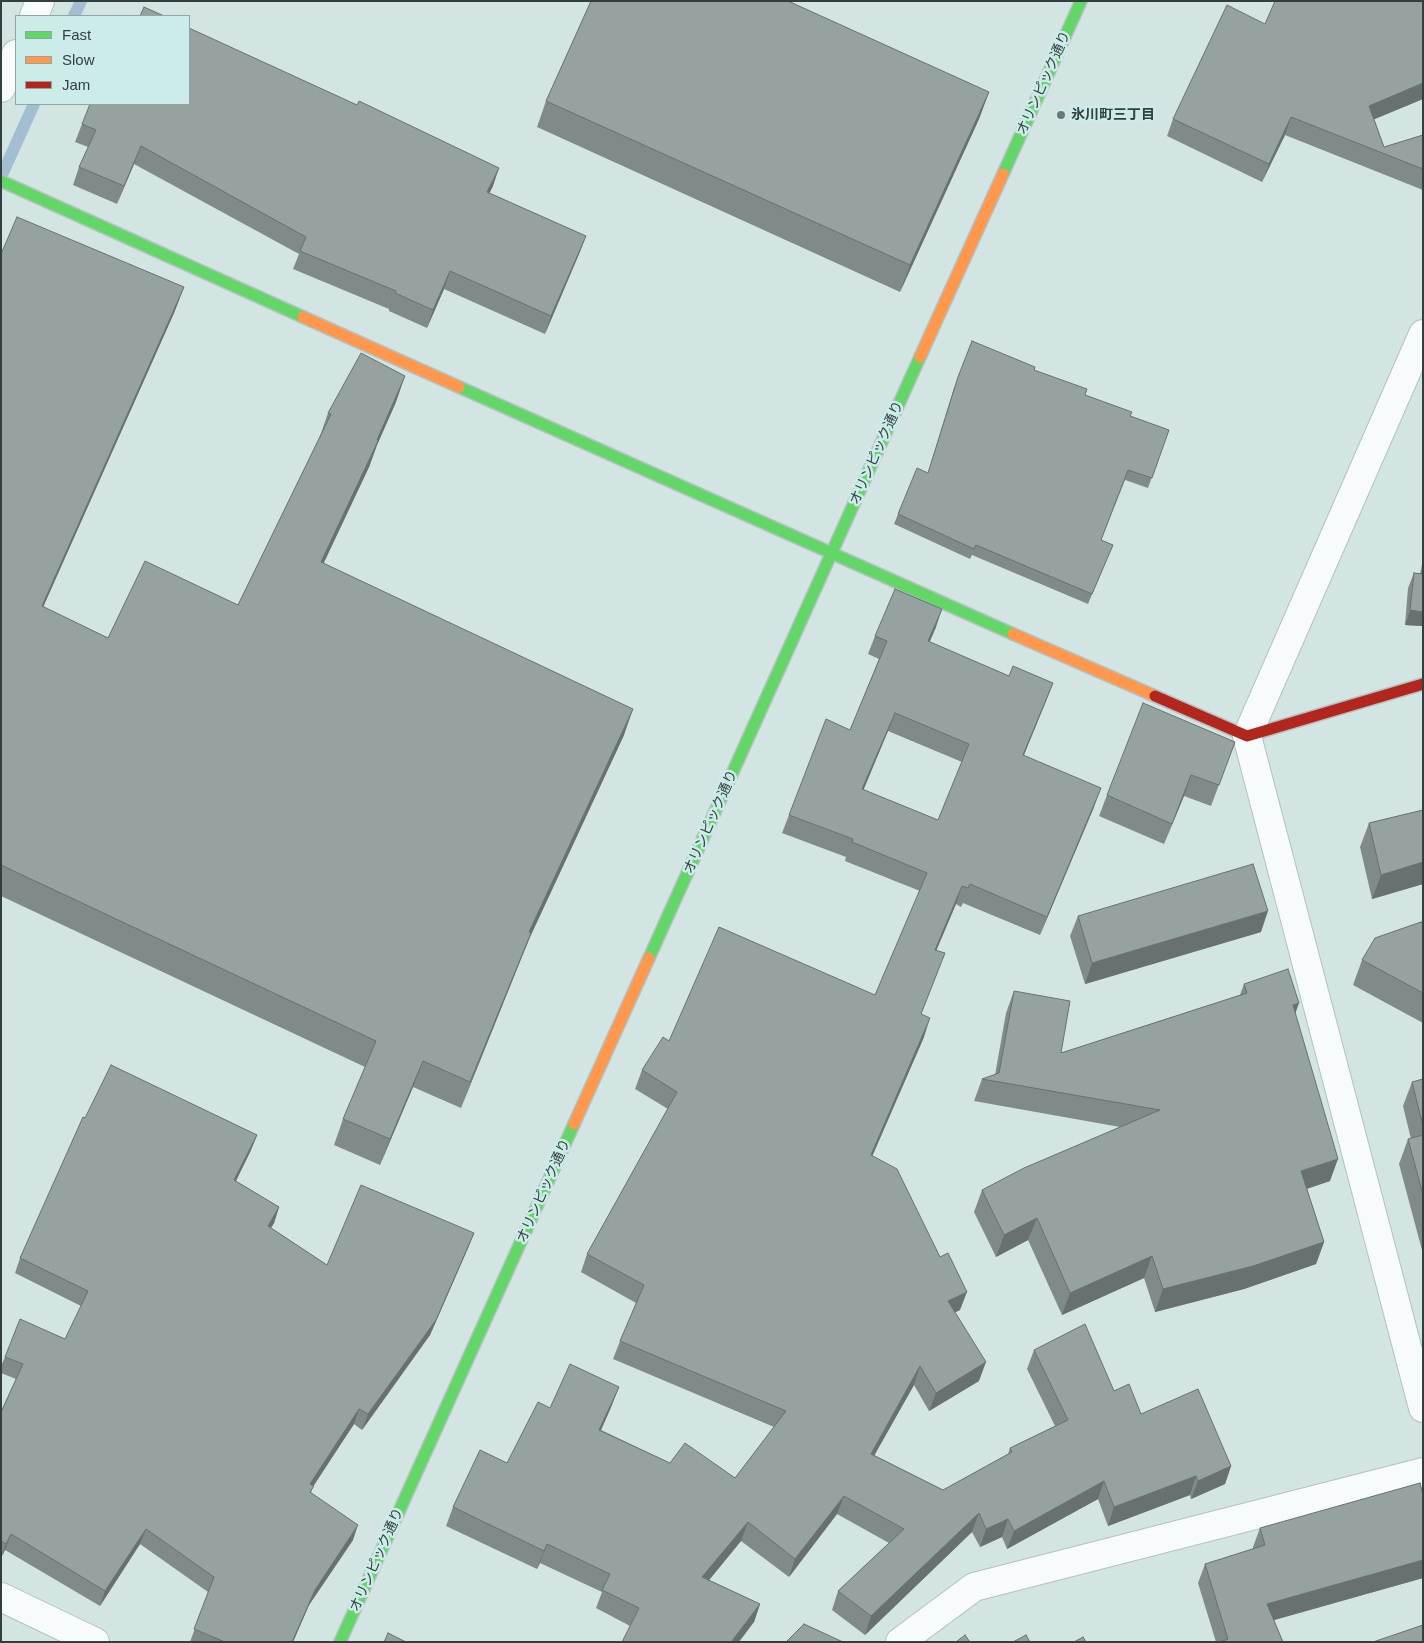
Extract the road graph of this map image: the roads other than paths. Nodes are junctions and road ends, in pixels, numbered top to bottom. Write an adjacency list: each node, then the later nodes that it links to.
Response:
1 (40, 1): 3 (street)
2 (1081, 1): 8 (main road, オリンピック通り)
3 (34, 15)
4 (15, 56): 5 (street)
5 (1, 88)
6 (1, 181): 8 (main road)
7 (1423, 334): 10 (street)
8 (832, 554): 10 (main road); 15 (main road, オリンピック通り)
9 (1423, 684): 10 (main road)
10 (1247, 736): 11 (street)
11 (1423, 1408)
12 (1423, 1472): 16 (street)
13 (1, 1597): 14 (street)
14 (95, 1642)
15 (340, 1642)
16 (900, 1642)

